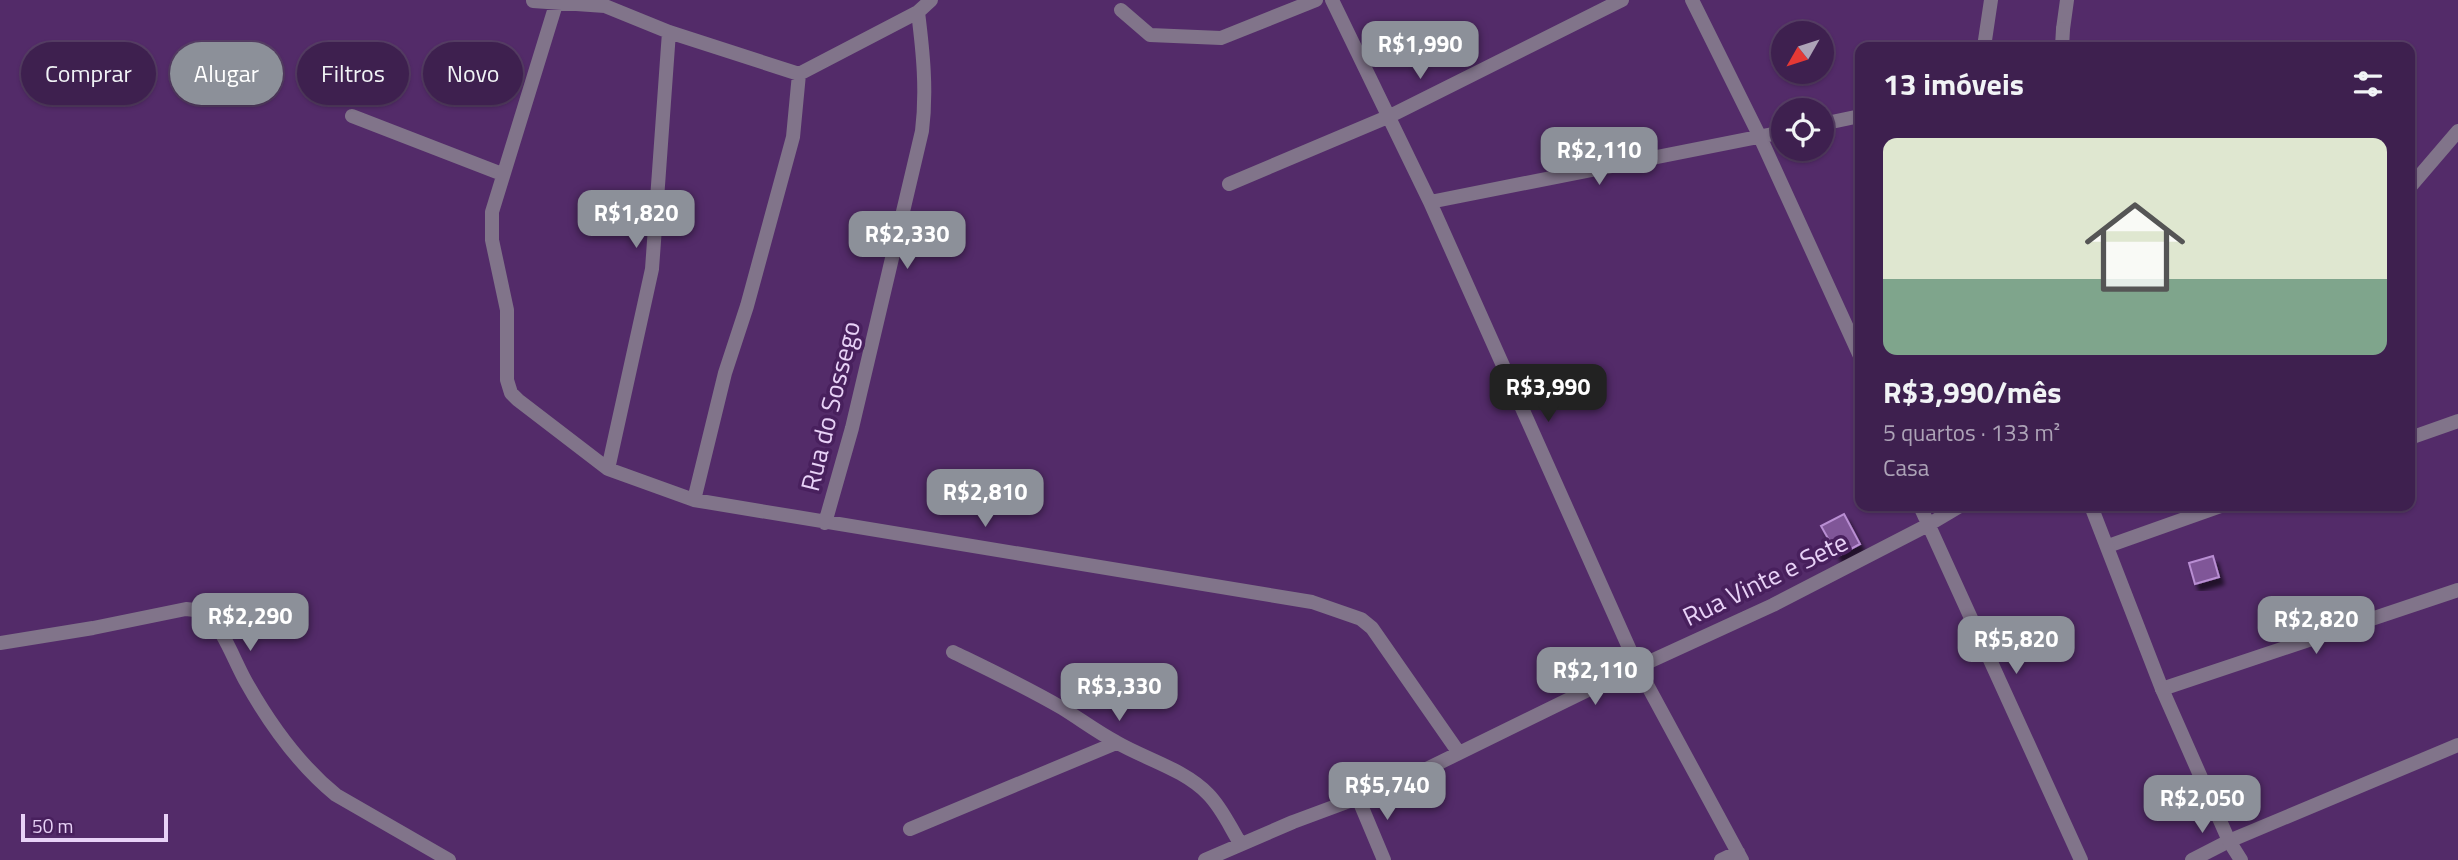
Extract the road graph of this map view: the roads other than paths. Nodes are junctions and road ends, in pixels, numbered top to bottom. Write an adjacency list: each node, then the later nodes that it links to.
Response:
1 (931, 0): 11 (street)
2 (1316, 0): 10 (street)
3 (1332, 0): 17 (street)
4 (1622, 0): 17 (street)
5 (1692, 0): 22 (street)
6 (1992, 0): 13 (street)
7 (2067, 0): 14 (street)
8 (533, 1): 9 (street)
9 (557, 1): 12 (street); 23 (street)
10 (1121, 10)
11 (918, 12): 15 (street); 36 (street, Rua do Sossego)
12 (669, 32): 15 (street); 30 (street)
13 (1985, 42)
14 (2062, 42)
15 (799, 74): 31 (street)
16 (352, 116): 23 (street)
17 (1390, 116): 25 (street); 26 (street)
18 (1855, 117): 19 (street)
19 (1834, 121)
20 (2458, 131): 24 (street)
21 (1771, 135): 22 (street)
22 (1760, 137): 26 (street); 27 (street)
23 (502, 174): 30 (street)
24 (2415, 181)
25 (1229, 184)
26 (1430, 202): 42 (street)
27 (1855, 345)
28 (2458, 421): 29 (street)
29 (2415, 436)
30 (608, 469): 31 (street)
31 (694, 500): 36 (street)
32 (1922, 511): 37 (street)
33 (1952, 511): 37 (street, Rua Vinte e Sete)
34 (2093, 511): 38 (street)
35 (2207, 511): 38 (street)
36 (825, 523): 46 (street)
37 (1928, 525): 42 (street, Rua Vinte e Sete); 56 (street)
38 (2108, 546): 43 (street)
39 (2458, 590): 43 (street)
40 (0, 643): 52 (street)
41 (953, 652): 44 (street)
42 (1638, 668): 46 (street, Rua Vinte e Sete); 51 (street)
43 (2162, 689): 49 (street)
44 (1116, 743): 48 (street); 50 (street)
45 (2458, 745): 49 (street)
46 (1459, 753): 47 (street, Rua Vinte e Sete)
47 (1358, 797): 50 (street, Rua Vinte e Sete); 54 (street)
48 (910, 830)
49 (2229, 841): 57 (street); 58 (street)
50 (1240, 843): 53 (street, Rua Vinte e Sete)
51 (1740, 856): 55 (street)
52 (449, 860)
53 (1205, 860)
54 (1384, 860)
55 (1721, 860)
56 (2081, 860)
57 (2192, 860)
58 (2241, 860)

